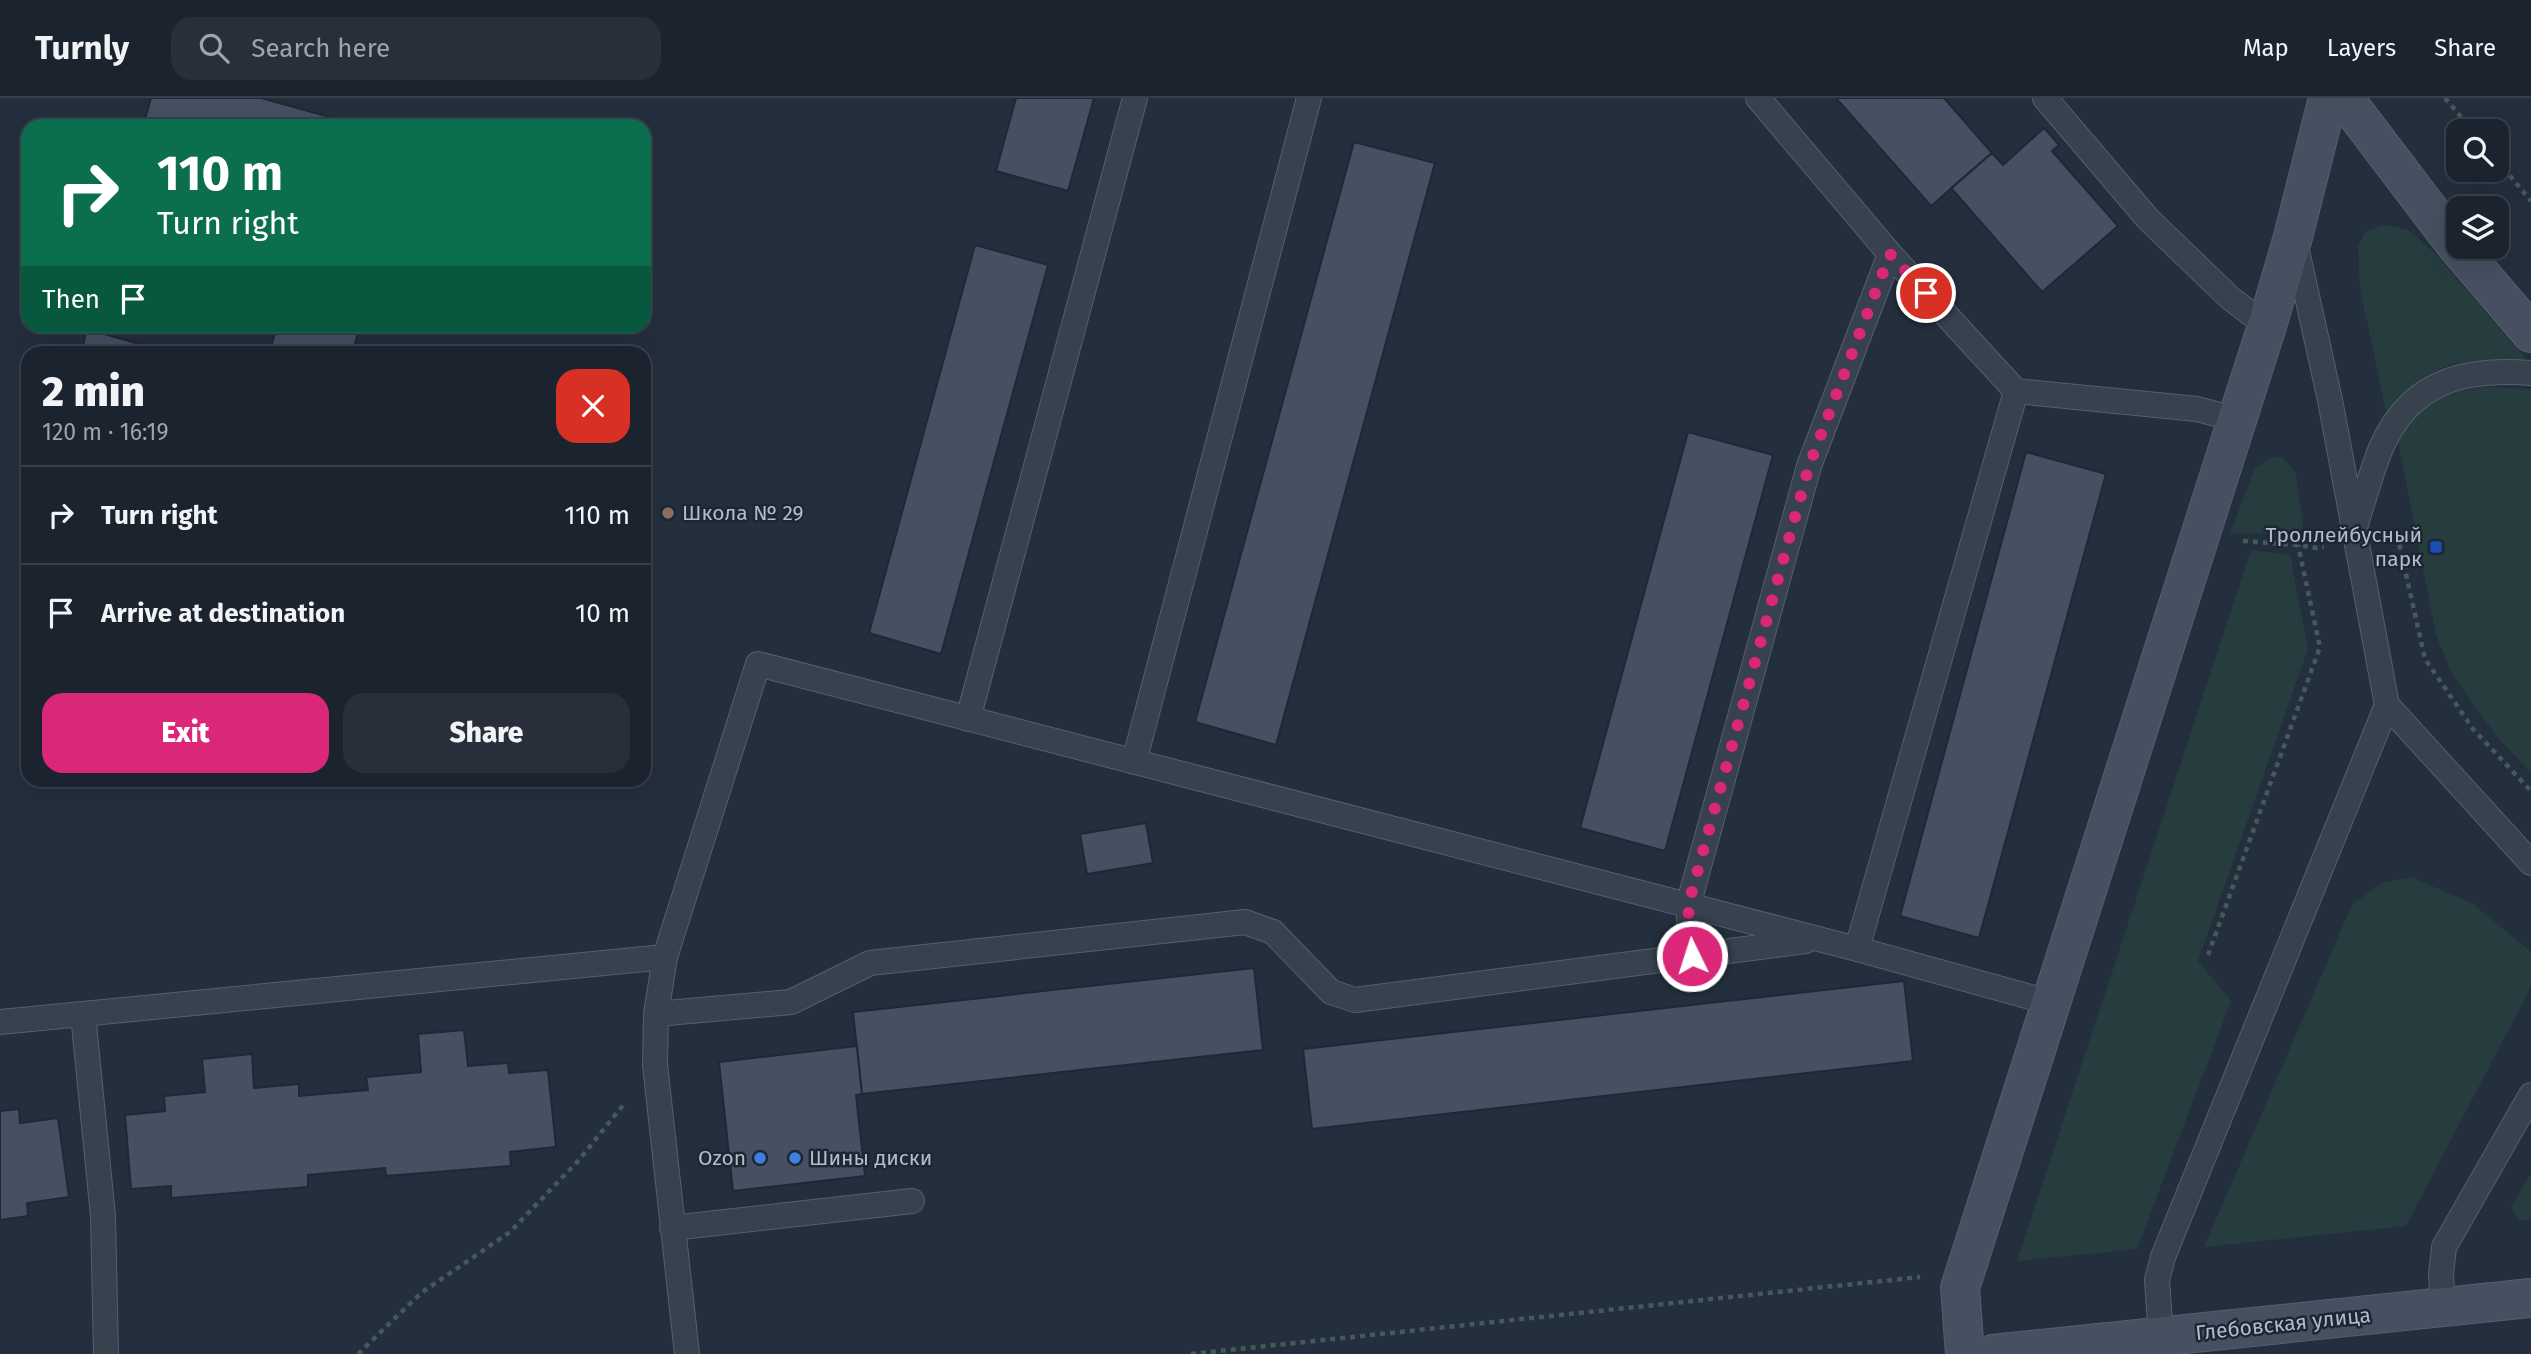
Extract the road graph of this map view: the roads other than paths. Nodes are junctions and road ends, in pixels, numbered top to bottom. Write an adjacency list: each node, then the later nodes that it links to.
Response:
1 (1135, 98): 16 (lane)
2 (1309, 98): 17 (lane)
3 (1758, 98): 8 (lane)
4 (2045, 98): 9 (lane)
5 (2328, 98): 7 (main road)
6 (2344, 98): 10 (main road)
7 (2293, 237): 9 (main road); 14 (lane)
8 (1890, 254): 12 (lane); 19 (lane)
9 (2267, 326): 13 (main road)
10 (2531, 332)
11 (2531, 373): 14 (lane)
12 (2016, 391): 13 (lane); 21 (lane)
13 (2238, 420): 24 (main road)
14 (2355, 528): 15 (lane)
15 (2387, 705): 18 (lane); 33 (lane)
16 (968, 719): 17 (lane); 23 (lane)
17 (1134, 762): 19 (lane)
18 (2531, 863)
19 (1688, 906): 20 (lane); 22 (lane)
20 (1817, 939): 21 (lane); 22 (lane)
21 (1857, 949): 24 (lane)
22 (1692, 956): 26 (lane)
23 (665, 957): 25 (lane); 26 (lane)
24 (2052, 1003): 36 (main road)
25 (83, 1014): 27 (lane); 34 (lane)
26 (656, 1014): 30 (lane)
27 (0, 1022)
28 (2531, 1095): 32 (lane)
29 (912, 1201): 30 (lane)
30 (672, 1228): 35 (lane)
31 (2531, 1298): 32 (main road, Глебовская улица)
32 (2443, 1308): 33 (main road, Глебовская улица)
33 (2161, 1337): 37 (main road, Глебовская улица)
34 (106, 1354)
35 (687, 1354)
36 (1965, 1354)
37 (1993, 1354)

